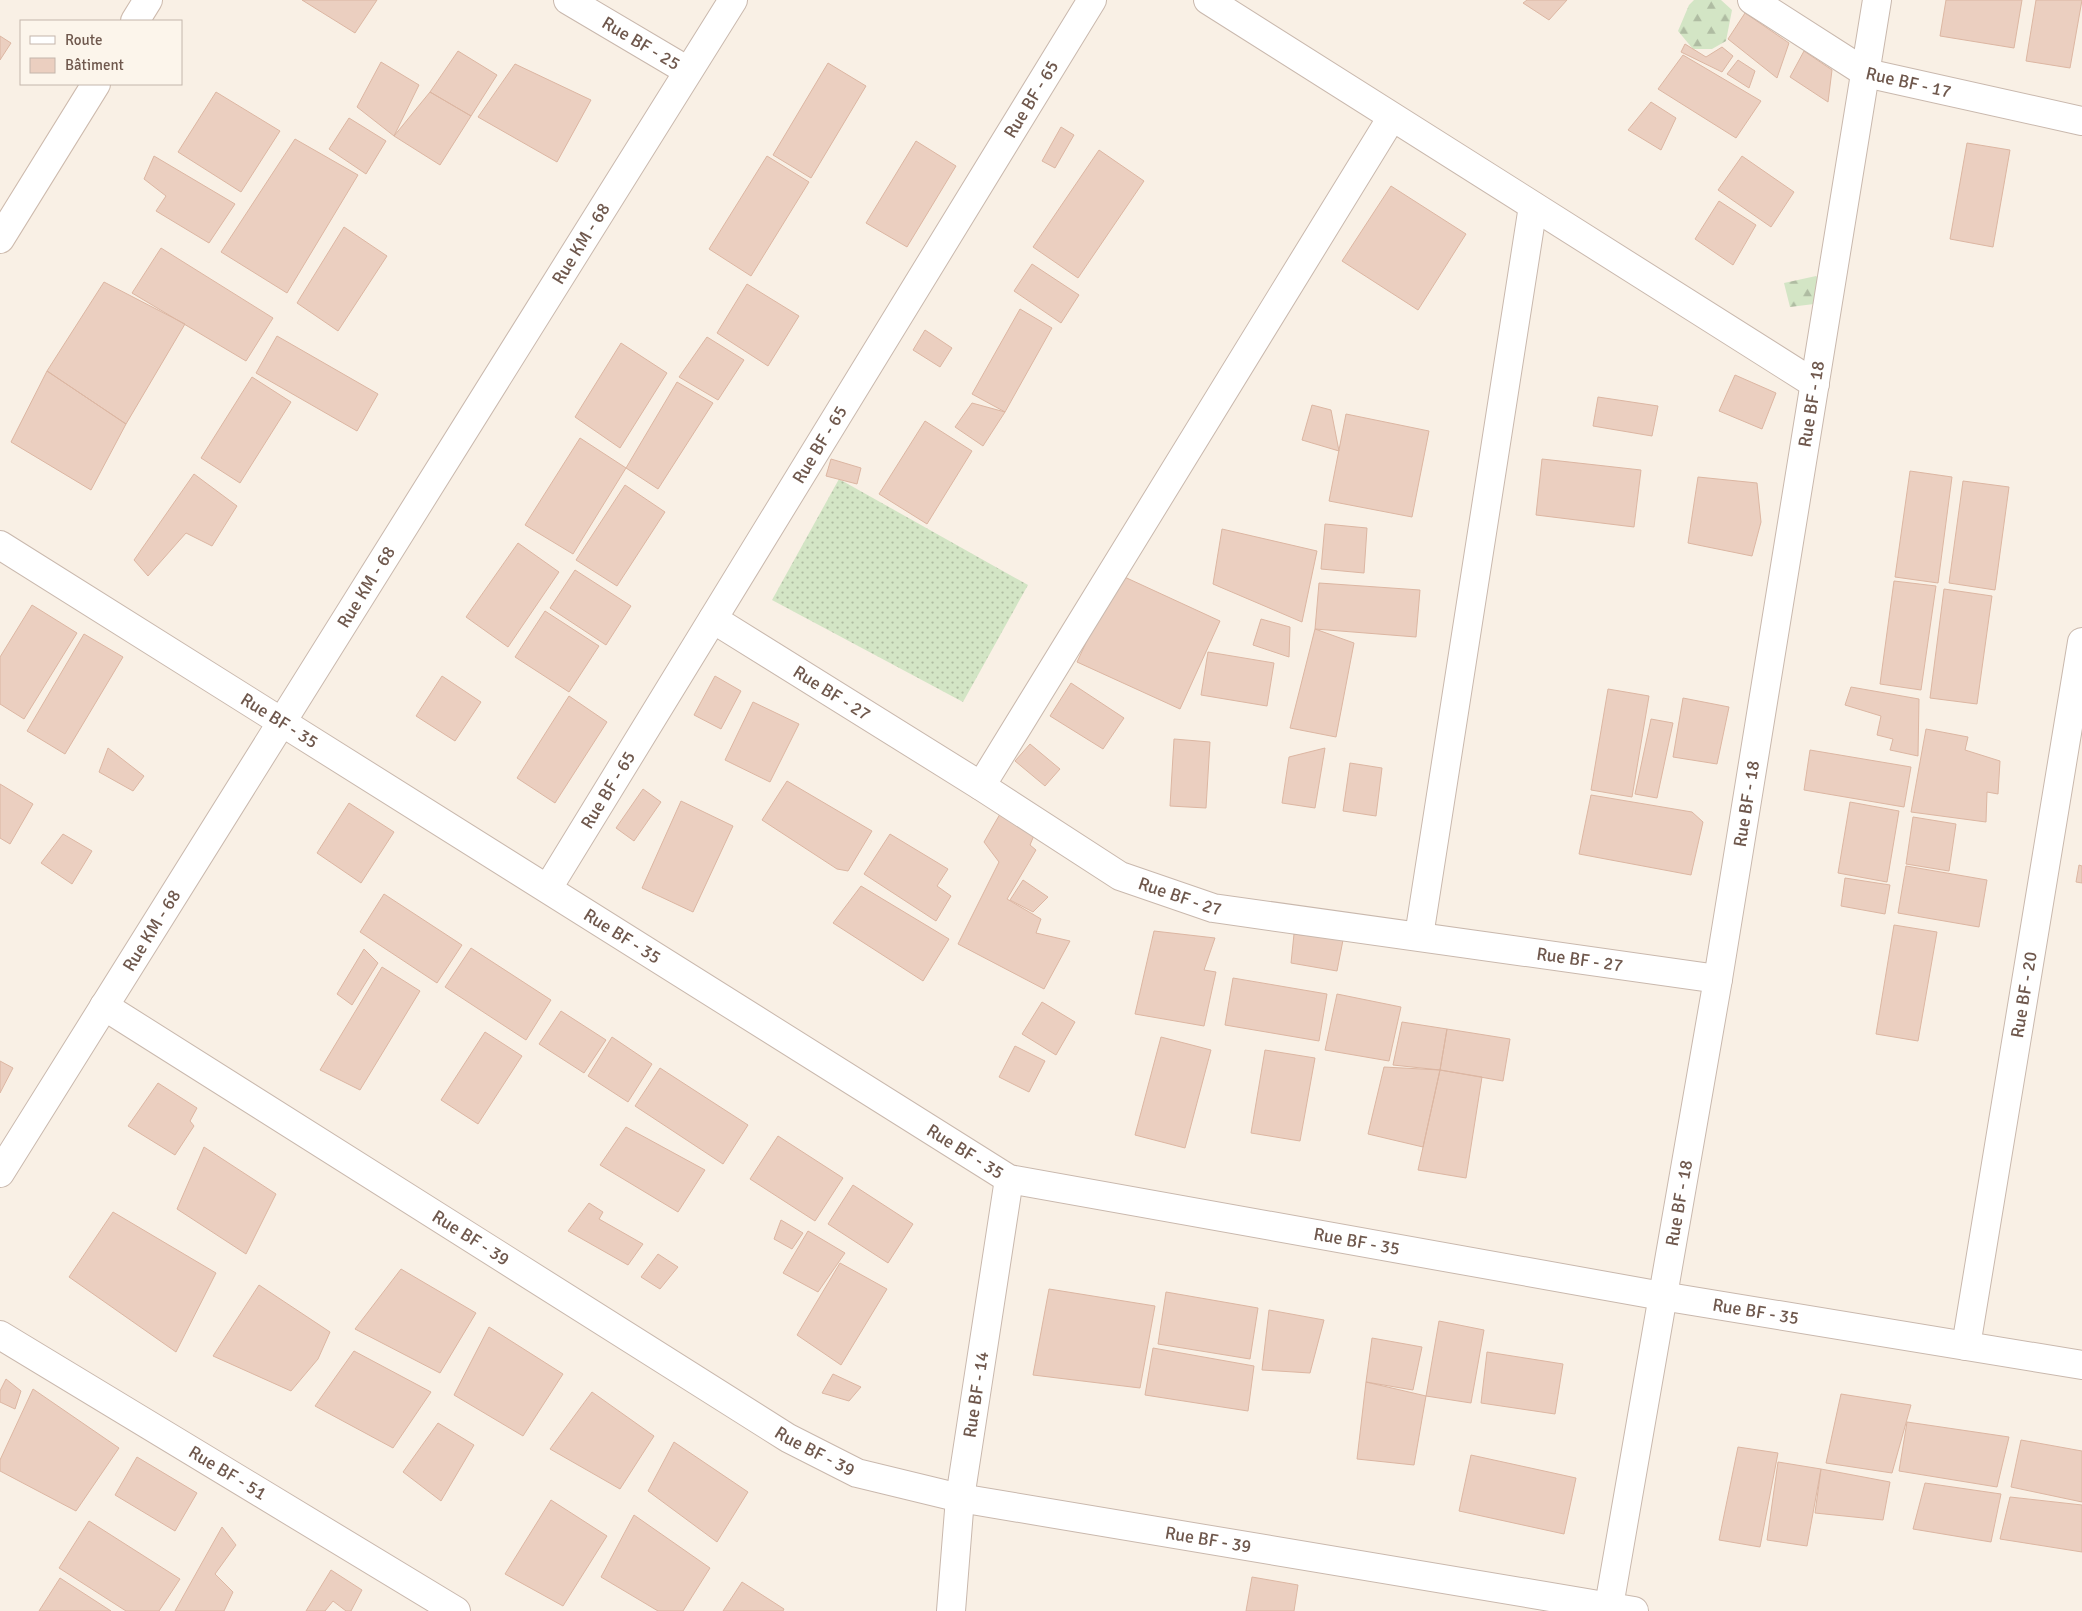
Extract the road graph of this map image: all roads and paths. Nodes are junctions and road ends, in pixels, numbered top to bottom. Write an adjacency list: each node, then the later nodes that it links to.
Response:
1 (148, 0): 8 (street)
2 (568, 0): 9 (street, Rue BF - 25)
3 (733, 0): 9 (street, Rue KM - 68)
4 (1092, 0): 18 (street, Rue BF - 65)
5 (1208, 0): 12 (street)
6 (1752, 0): 10 (street, Rue BF - 17)
7 (1876, 0): 10 (street, Rue BF - 18)
8 (136, 20)
9 (688, 71): 20 (street, Rue KM - 68)
10 (1866, 73): 13 (street, Rue BF - 17); 16 (street, Rue BF - 18)
11 (95, 85): 15 (street)
12 (1392, 117): 14 (street); 21 (street)
13 (2082, 120)
14 (1533, 206): 16 (street); 23 (street)
15 (0, 239)
16 (1815, 384): 24 (street, Rue BF - 18)
17 (0, 545): 20 (street, Rue BF - 35)
18 (713, 619): 21 (street, Rue BF - 27); 22 (street, Rue BF - 65)
19 (2082, 642): 30 (street, Rue BF - 20)
20 (281, 723): 22 (street, Rue BF - 35); 25 (street, Rue KM - 68)
21 (981, 786): 23 (street, Rue BF - 27)
22 (548, 888): 27 (street, Rue BF - 35)
23 (1419, 936): 24 (street, Rue BF - 27)
24 (1718, 978): 28 (street, Rue BF - 18)
25 (104, 1006): 26 (street, Rue KM - 68); 32 (street, Rue BF - 39)
26 (0, 1173)
27 (1009, 1179): 28 (street, Rue BF - 35); 32 (street, Rue BF - 14)
28 (1662, 1296): 30 (street, Rue BF - 35); 33 (street, Rue BF - 18)
29 (0, 1335): 34 (street, Rue BF - 51)
30 (1966, 1346): 31 (street, Rue BF - 35)
31 (2082, 1366)
32 (960, 1498): 33 (street, Rue BF - 39); 35 (street, Rue BF - 14)
33 (1622, 1609)
34 (456, 1611)
35 (951, 1611)

